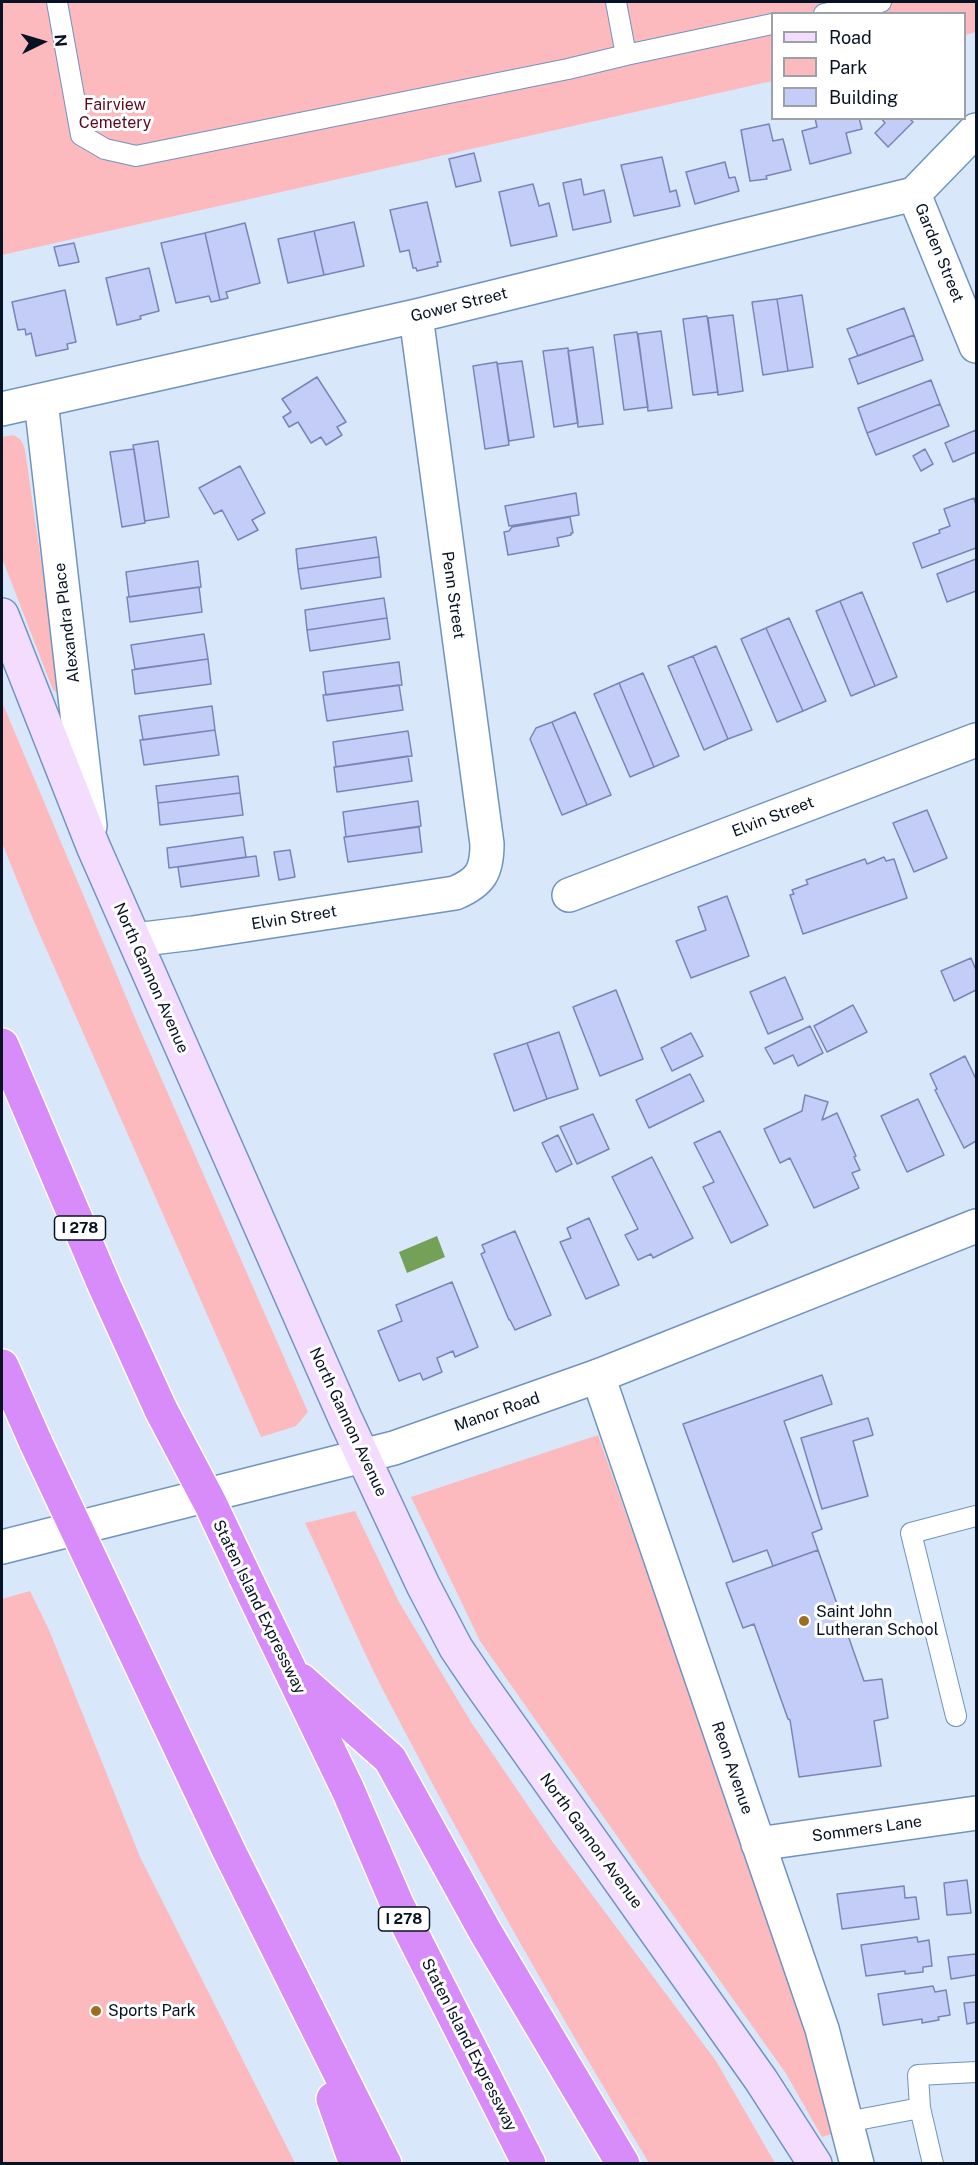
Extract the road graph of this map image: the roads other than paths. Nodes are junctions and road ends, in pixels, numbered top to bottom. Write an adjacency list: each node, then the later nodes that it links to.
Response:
1 (57, 2): 6 (lane)
2 (616, 2): 6 (lane)
3 (881, 2): 4 (lane)
4 (834, 12)
5 (771, 24): 6 (lane)
6 (626, 55)
7 (976, 130): 8 (street)
8 (914, 194): 9 (street, Gower Street); 10 (street, Garden Street)
9 (416, 315): 11 (street, Gower Street); 16 (street, Penn Street)
10 (976, 346)
11 (40, 401): 12 (street, Gower Street); 15 (street, Alexandra Place)
12 (2, 409)
13 (2, 615): 15 (main road, North Gannon Avenue)
14 (976, 740): 17 (street, Elvin Street)
15 (93, 846): 18 (main road, North Gannon Avenue)
16 (482, 874): 18 (street, Elvin Street)
17 (568, 895)
18 (135, 940): 23 (main road, North Gannon Avenue)
19 (2, 1045): 26 (highway, Staten Island Expressway / I 278, bridge)
20 (976, 1226): 22 (street, Manor Road)
21 (2, 1366): 30 (highway, bridge)
22 (598, 1376): 23 (street, Manor Road); 29 (street, Reon Avenue)
23 (364, 1456): 25 (street, Manor Road); 38 (main road, North Gannon Avenue)
24 (976, 1516): 27 (lane)
25 (2, 1547)
26 (289, 1669): 36 (highway, Staten Island Expressway / I 278); 37 (highway)
27 (956, 1716)
28 (976, 1813): 29 (street, Sommers Lane)
29 (758, 1844): 33 (street, Reon Avenue)
30 (285, 1964): 34 (highway); 35 (highway)
31 (976, 2072): 32 (lane)
32 (920, 2108): 33 (lane); 40 (lane)
33 (847, 2122): 39 (street, Reon Avenue)
34 (356, 2163)
35 (385, 2163)
36 (529, 2163)
37 (623, 2163)
38 (815, 2163)
39 (856, 2163)
40 (933, 2163)

